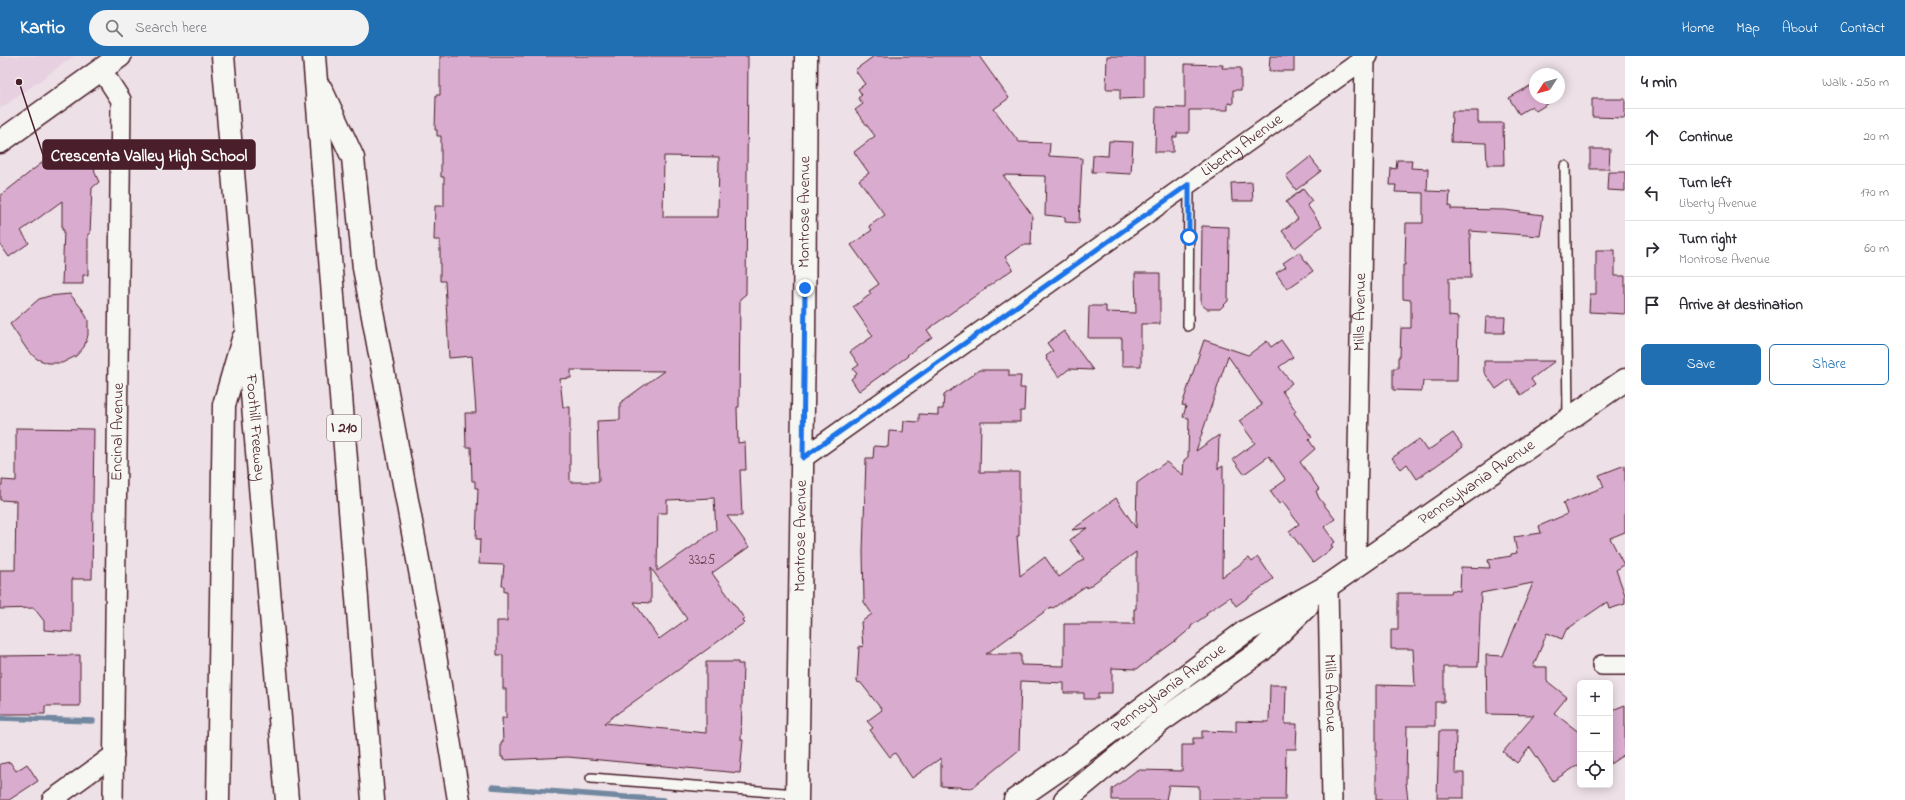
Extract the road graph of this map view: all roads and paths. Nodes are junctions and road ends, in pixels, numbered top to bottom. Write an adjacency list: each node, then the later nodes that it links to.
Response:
1 (120, 56): 6 (main road)
2 (223, 56): 11 (main road, Foothill Freeway)
3 (314, 56): 7 (main road, I 210)
4 (806, 56): 15 (main road, Montrose Avenue)
5 (1367, 57): 10 (street, Liberty Avenue); 16 (street, Mills Avenue)
6 (102, 69): 8 (main road); 20 (street, Encinal Avenue)
7 (315, 77): 27 (main road, I 210); 28 (main road)
8 (0, 142)
9 (1565, 166): 14 (lane)
10 (1189, 184): 12 (lane); 15 (street, Liberty Avenue)
11 (247, 326): 25 (main road); 26 (main road, Foothill Freeway)
12 (1188, 326)
13 (1625, 380): 14 (main road, Pennsylvania Avenue)
14 (1568, 420): 16 (main road, Pennsylvania Avenue)
15 (803, 458): 22 (main road, Montrose Avenue)
16 (1356, 566): 17 (main road, Pennsylvania Avenue)
17 (1328, 586): 29 (main road, Pennsylvania Avenue); 30 (main road, Pennsylvania Avenue); 31 (street, Mills Avenue)
18 (1602, 665): 19 (street)
19 (1625, 665)
20 (114, 755): 23 (street); 24 (street, Encinal Avenue)
21 (591, 778): 22 (lane)
22 (797, 797)
23 (52, 800)
24 (113, 800)
25 (218, 800)
26 (287, 800)
27 (373, 800)
28 (460, 800)
29 (1014, 800)
30 (1066, 800)
31 (1332, 800)

